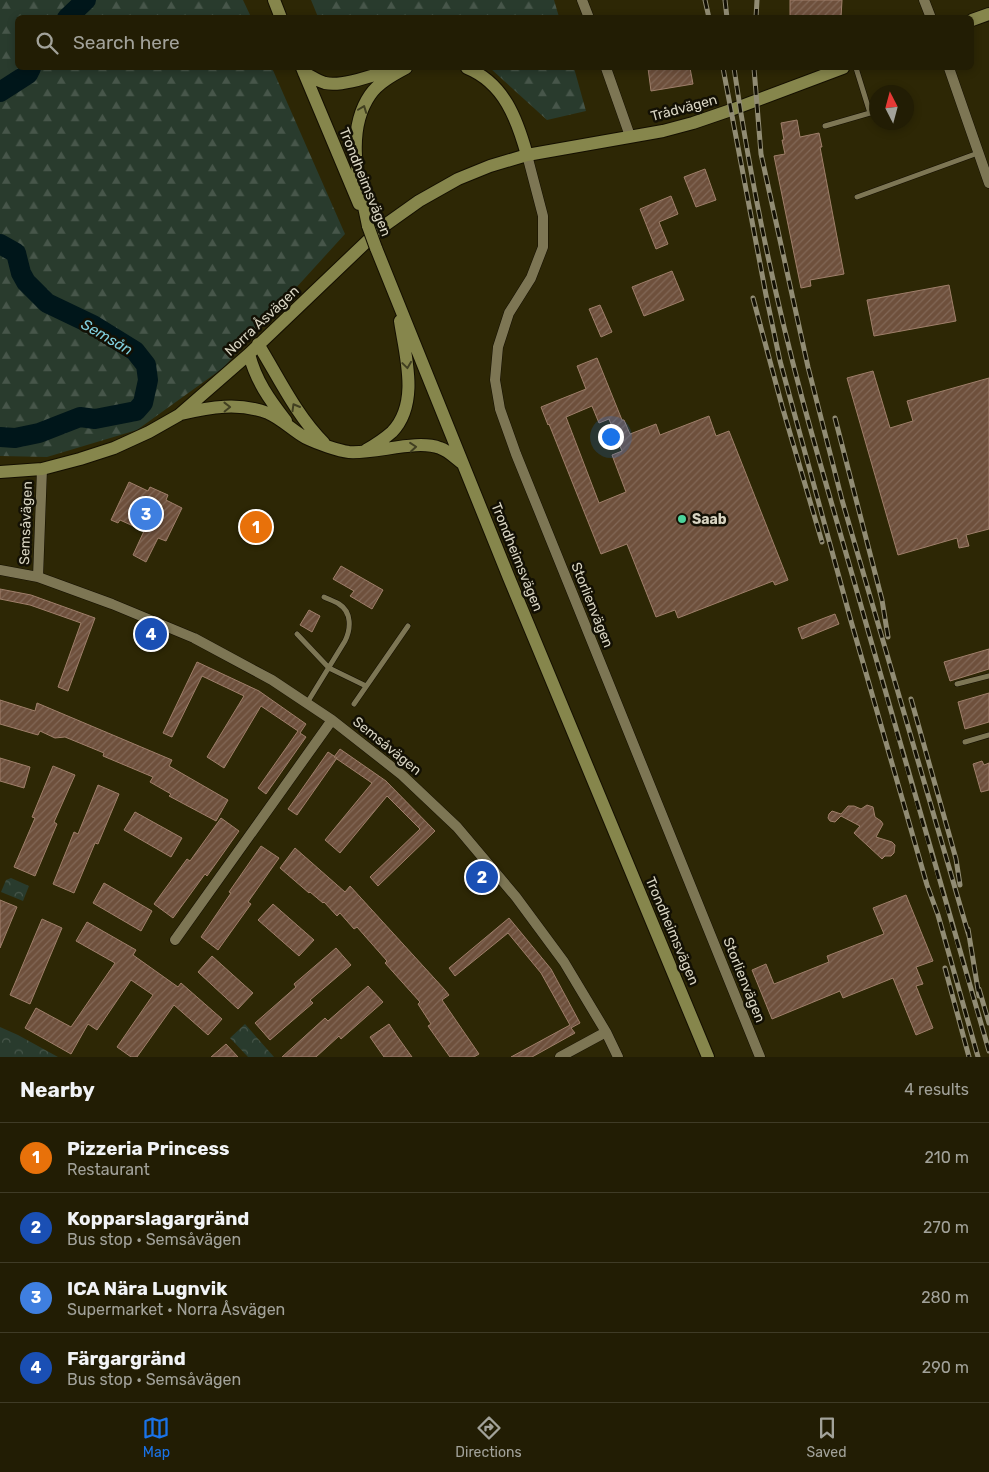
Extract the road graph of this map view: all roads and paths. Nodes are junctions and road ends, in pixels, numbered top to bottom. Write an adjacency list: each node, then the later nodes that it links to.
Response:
1 (274, 0): 5 (main road)
2 (582, 0): 6 (street)
3 (924, 0): 7 (street)
4 (989, 14): 8 (main road)
5 (280, 15)
6 (587, 15)
7 (930, 15)
8 (974, 19)
9 (303, 70): 10 (main road); 23 (main road, Trondheimsvägen)
10 (390, 70)
11 (403, 70): 23 (main road, one-way to 11)
12 (472, 70): 20 (main road)
13 (607, 70): 18 (street)
14 (838, 70): 18 (main road, Trådvägen)
15 (857, 70): 17 (lane)
16 (950, 70): 19 (street)
17 (825, 126)
18 (630, 136): 20 (main road, Trådvägen)
19 (978, 153): 21 (street); 22 (lane)
20 (527, 155): 25 (main road, Norra Åsvägen); 53 (street, Storlienvägen)
21 (989, 182)
22 (857, 197)
23 (368, 226): 24 (main road, Trondheimsvägen, bridge)
24 (396, 300): 30 (main road, one-way to 30); 31 (main road, Trondheimsvägen)
25 (258, 344): 26 (main road, Norra Åsvägen); 29 (main road, one-way to 25)
26 (249, 354): 27 (main road, Norra Åsvägen); 28 (main road)
27 (179, 414): 28 (main road, one-way to 28); 32 (main road, Norra Åsvägen)
28 (291, 427): 29 (main road)
29 (326, 445): 30 (main road)
30 (364, 451): 31 (main road, one-way to 31)
31 (464, 466): 52 (main road, Trondheimsvägen)
32 (42, 469): 33 (main road, Norra Åsvägen); 35 (street, Semsåvägen)
33 (0, 472)
34 (0, 570): 35 (street, Semsåvägen)
35 (38, 577): 43 (street, Semsåvägen)
36 (324, 597): 39 (lane)
37 (408, 626): 42 (lane)
38 (297, 634): 39 (lane)
39 (329, 668): 42 (lane); 43 (lane)
40 (989, 676): 41 (lane)
41 (957, 684)
42 (366, 686): 44 (lane)
43 (307, 704): 45 (street, Semsåvägen)
44 (354, 704)
45 (332, 720): 48 (street); 49 (street, Semsåvägen)
46 (989, 735): 47 (lane)
47 (965, 742)
48 (175, 940)
49 (606, 1032): 50 (street); 51 (street, Semsåvägen)
50 (560, 1057)
51 (618, 1057)
52 (708, 1057)
53 (760, 1057)

